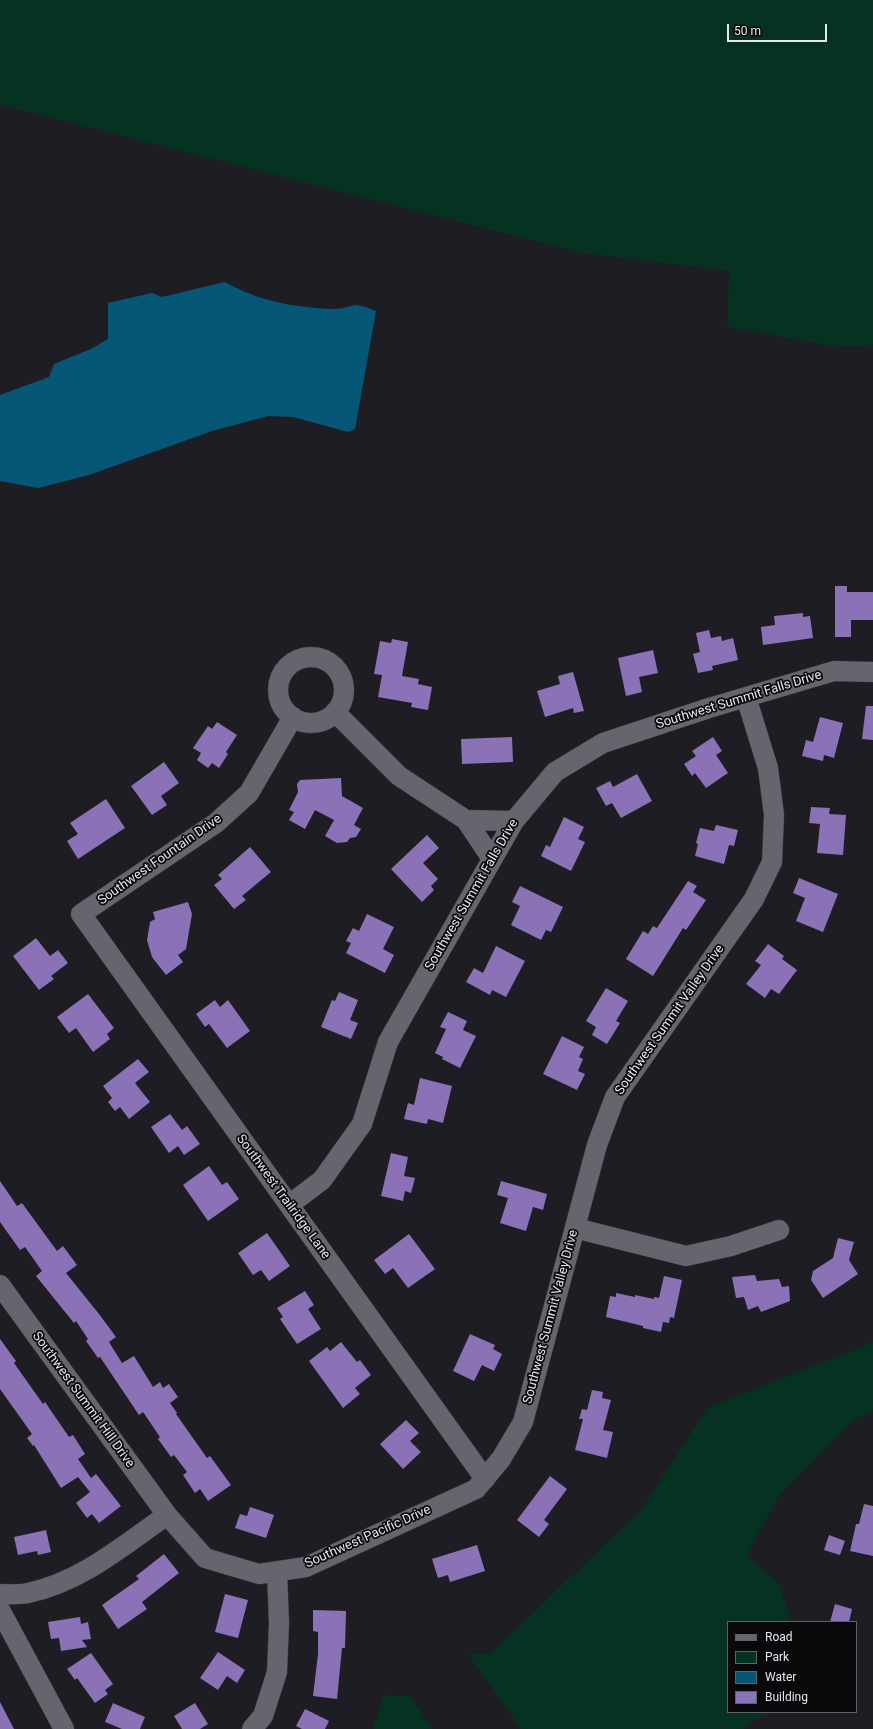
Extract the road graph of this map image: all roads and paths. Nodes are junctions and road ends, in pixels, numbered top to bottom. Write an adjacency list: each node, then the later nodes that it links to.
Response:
1 (873, 672): 2 (street, Southwest Summit Falls Drive)
2 (746, 697): 6 (street, Southwest Summit Falls Drive); 10 (street, Southwest Summit Valley Drive)
3 (335, 712): 4 (street); 4 (street); 5 (street)
4 (293, 717): 8 (street, Southwest Fountain Drive)
5 (466, 820): 6 (street); 7 (street)
6 (514, 820): 7 (street, Southwest Summit Falls Drive)
7 (492, 859): 9 (street, Southwest Summit Falls Drive)
8 (81, 914): 9 (street, Southwest Trailridge Lane)
9 (289, 1205): 13 (street, Southwest Trailridge Lane)
10 (575, 1228): 11 (street); 13 (street, Southwest Summit Valley Drive)
11 (780, 1230)
12 (0, 1285): 14 (street, Southwest Summit Hill Drive)
13 (484, 1479): 15 (street, Southwest Pacific Drive)
14 (167, 1515): 15 (street, Southwest Pacific Drive); 16 (street)
15 (277, 1571): 19 (street)
16 (0, 1594)
17 (0, 1610): 18 (street)
18 (64, 1729)
19 (252, 1729)

